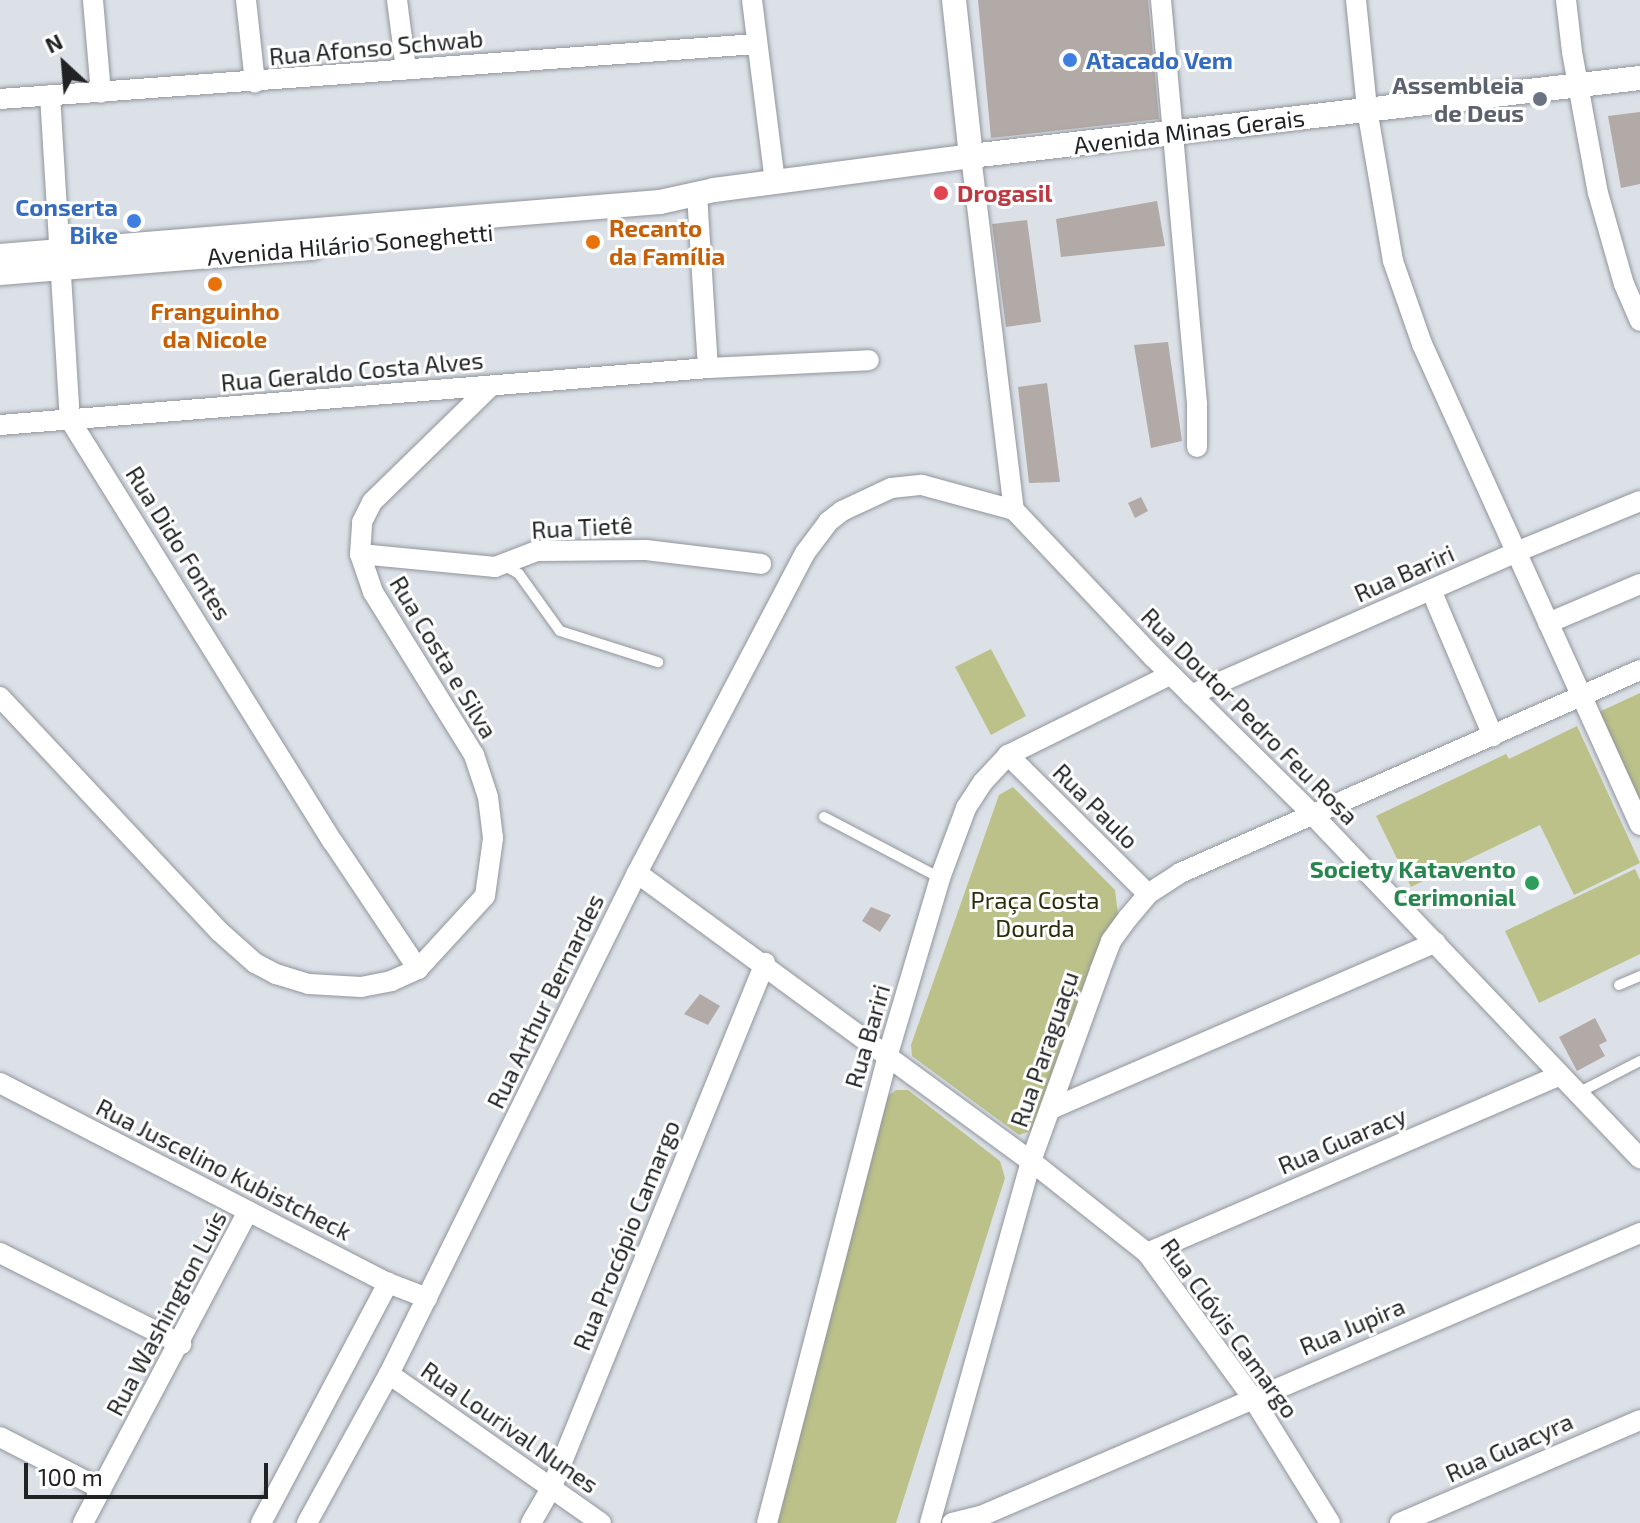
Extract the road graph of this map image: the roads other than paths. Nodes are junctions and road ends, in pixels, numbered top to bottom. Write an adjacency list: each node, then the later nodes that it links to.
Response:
1 (93, 0): 14 (street)
2 (246, 0): 12 (street)
3 (397, 0): 10 (street)
4 (752, 0): 9 (street)
5 (954, 0): 19 (street)
6 (1161, 0): 18 (street)
7 (1356, 0): 17 (street)
8 (1566, 0): 13 (street)
9 (757, 44): 10 (street, Rua Afonso Schwab); 20 (street)
10 (406, 69): 12 (street, Rua Afonso Schwab)
11 (1640, 78): 13 (street, Avenida Minas Gerais)
12 (255, 83): 14 (street, Rua Afonso Schwab)
13 (1577, 86): 17 (street, Avenida Minas Gerais); 25 (street)
14 (101, 93): 15 (street, Rua Afonso Schwab)
15 (50, 95): 16 (street, Rua Afonso Schwab); 23 (street, Rua Dido Fontes)
16 (0, 99)
17 (1367, 109): 18 (street, Avenida Minas Gerais); 34 (street)
18 (1173, 133): 19 (street, Avenida Minas Gerais); 31 (street)
19 (971, 156): 20 (street, Avenida Minas Gerais); 33 (street)
20 (775, 182): 21 (street, Avenida Minas Gerais)
21 (698, 200): 23 (street, Avenida Hilário Soneghetti); 27 (street)
22 (0, 256): 23 (street, Avenida Hilário Soneghetti)
23 (60, 260): 24 (street, Avenida Hilário Soneghetti); 29 (street, Rua Dido Fontes)
24 (0, 273)
25 (1640, 321)
26 (869, 360): 27 (street, Rua Geraldo Costa Alves)
27 (708, 368): 28 (street, Rua Geraldo Costa Alves)
28 (491, 386): 29 (street, Rua Geraldo Costa Alves); 35 (street, Rua Costa e Silva)
29 (70, 420): 30 (street, Rua Geraldo Costa Alves); 57 (street, Rua Dido Fontes)
30 (0, 425)
31 (1197, 447)
32 (1640, 501): 34 (street, Rua Bariri)
33 (1014, 510): 43 (street, Rua Doutor Pedro Feu Rosa); 52 (street, Rua Arthur Bernardes)
34 (1514, 553): 39 (street, Rua Bariri); 40 (street)
35 (360, 554): 37 (street, Rua Tietê); 57 (street, Rua Costa e Silva)
36 (761, 564): 37 (street, Rua Tietê)
37 (503, 565): 41 (lane)
38 (1640, 584): 40 (street)
39 (1431, 590): 44 (street, Rua Bariri); 47 (street)
40 (1548, 623): 46 (street)
41 (658, 662)
42 (1640, 670): 46 (street, Rua Paraguaçu)
43 (1170, 675): 44 (street, Rua Doutor Pedro Feu Rosa); 48 (street, Rua Bariri)
44 (1191, 695): 49 (street, Rua Doutor Pedro Feu Rosa)
45 (0, 697): 57 (street, Rua Costa e Silva)
46 (1583, 698): 47 (street, Rua Paraguaçu); 51 (street)
47 (1493, 736): 49 (street, Rua Paraguaçu)
48 (1008, 755): 53 (street, Rua Bariri); 54 (street, Rua Paulo)
49 (1311, 813): 54 (street, Rua Paraguaçu); 55 (street, Rua Doutor Pedro Feu Rosa)
50 (824, 817): 53 (lane)
51 (1640, 825)
52 (637, 873): 56 (street, Rua Clóvis Camargo); 73 (street, Rua Arthur Bernardes)
53 (940, 878): 60 (street, Rua Bariri)
54 (1148, 894): 65 (street, Rua Paraguaçu)
55 (1436, 942): 62 (street, Rua Doutor Pedro Feu Rosa); 65 (street)
56 (765, 963): 60 (street, Rua Clóvis Camargo); 80 (street, Rua Procópio Camargo)
57 (418, 969)
58 (1640, 976): 59 (lane)
59 (1619, 985)
60 (888, 1054): 67 (street, Rua Clóvis Camargo); 86 (street, Rua Bariri)
61 (1640, 1061): 64 (lane)
62 (1558, 1076): 64 (street, Rua Doutor Pedro Feu Rosa); 71 (street, Rua Guaracy)
63 (0, 1083): 68 (street, Rua Juscelino Kubistcheck)
64 (1576, 1094): 66 (street, Rua Doutor Pedro Feu Rosa)
65 (1053, 1108): 67 (street, Rua Paraguaçu)
66 (1640, 1159)
67 (1031, 1161): 71 (street, Rua Clóvis Camargo); 87 (street, Rua Paraguaçu)
68 (248, 1211): 72 (street, Rua Juscelino Kubistcheck); 74 (street, Rua Washington Luís)
69 (1640, 1233): 76 (street, Rua Jupira)
70 (0, 1253): 74 (street)
71 (1147, 1253): 76 (street, Rua Clóvis Camargo)
72 (388, 1283): 73 (street, Rua Juscelino Kubistcheck); 82 (street)
73 (427, 1298): 75 (street, Rua Arthur Bernardes)
74 (181, 1344): 79 (street, Rua Washington Luís)
75 (389, 1374): 80 (street, Rua Lourival Nunes); 83 (street, Rua Arthur Bernardes)
76 (1252, 1397): 88 (street, Rua Jupira); 89 (street, Rua Clóvis Camargo)
77 (1640, 1420): 90 (street, Rua Guacyra)
78 (0, 1437): 79 (street)
79 (101, 1489): 81 (street, Rua Washington Luís)
80 (551, 1489): 84 (street, Rua Procópio Camargo); 85 (street, Rua Lourival Nunes)
81 (83, 1523)
82 (261, 1523)
83 (307, 1523)
84 (531, 1523)
85 (601, 1523)
86 (767, 1523)
87 (930, 1523)
88 (952, 1523)
89 (1330, 1523)
90 (1400, 1523)

